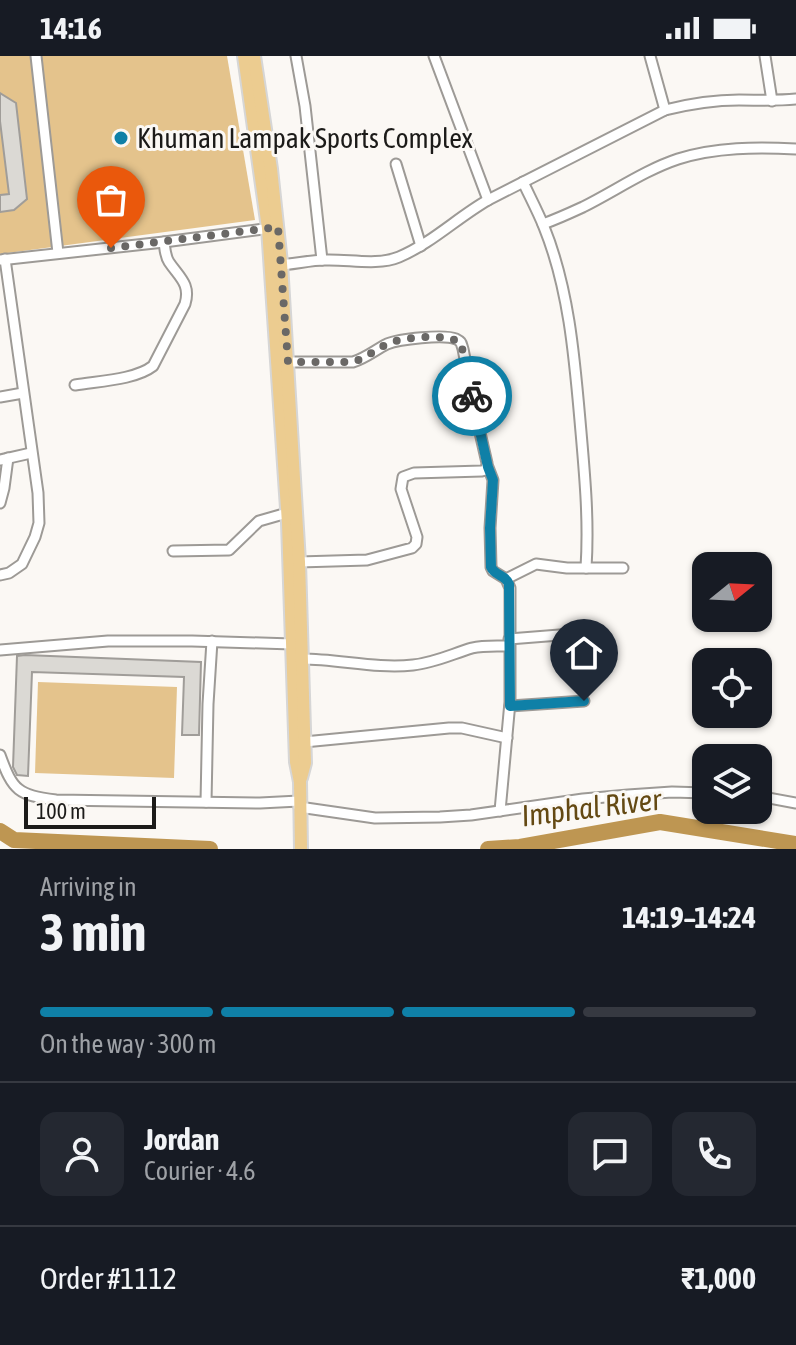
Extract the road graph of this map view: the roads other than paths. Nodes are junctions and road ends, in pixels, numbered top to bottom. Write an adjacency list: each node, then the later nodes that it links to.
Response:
1 (36, 56): 19 (street)
2 (244, 56): 16 (main road)
3 (254, 56): 16 (main road)
4 (296, 56): 21 (street)
5 (434, 56): 14 (street)
6 (650, 56): 10 (street)
7 (765, 56): 9 (street)
8 (796, 99): 9 (street)
9 (772, 101): 10 (street)
10 (665, 110): 13 (street)
11 (796, 149): 15 (street)
12 (396, 164): 18 (street)
13 (523, 182): 14 (street); 15 (street)
14 (488, 200): 18 (street)
15 (538, 215): 34 (street)
16 (273, 228): 17 (street); 22 (main road)
17 (164, 242): 19 (street); 24 (street)
18 (421, 246): 21 (street)
19 (58, 253): 20 (street)
20 (2, 260): 25 (street)
21 (319, 260): 22 (street)
22 (276, 265): 23 (main road)
23 (283, 362): 29 (street); 31 (main road); 33 (main road)
24 (75, 385)
25 (23, 393): 26 (street); 27 (street)
26 (0, 397)
27 (31, 453): 28 (street); 36 (street)
28 (4, 459): 30 (street)
29 (488, 467): 33 (street); 37 (street)
30 (0, 503)
31 (287, 513): 32 (street); 41 (main road)
32 (173, 551)
33 (299, 562): 43 (main road)
34 (586, 568): 35 (street); 37 (street)
35 (623, 568)
36 (0, 575)
37 (506, 579): 40 (street)
38 (572, 634): 40 (street)
39 (212, 641): 41 (street); 42 (street); 52 (street)
40 (509, 642): 43 (street); 45 (street)
41 (292, 644): 49 (main road)
42 (0, 650)
43 (302, 659): 47 (main road)
44 (584, 701): 45 (street)
45 (510, 706): 46 (street)
46 (507, 738): 47 (street); 55 (street)
47 (304, 742): 49 (main road)
48 (0, 755): 52 (street)
49 (300, 782): 54 (main road)
50 (692, 793): 55 (street)
51 (772, 799): 53 (street)
52 (206, 802): 54 (street)
53 (796, 803)
54 (299, 804): 55 (street); 56 (main road)
55 (500, 811)
56 (301, 849)

